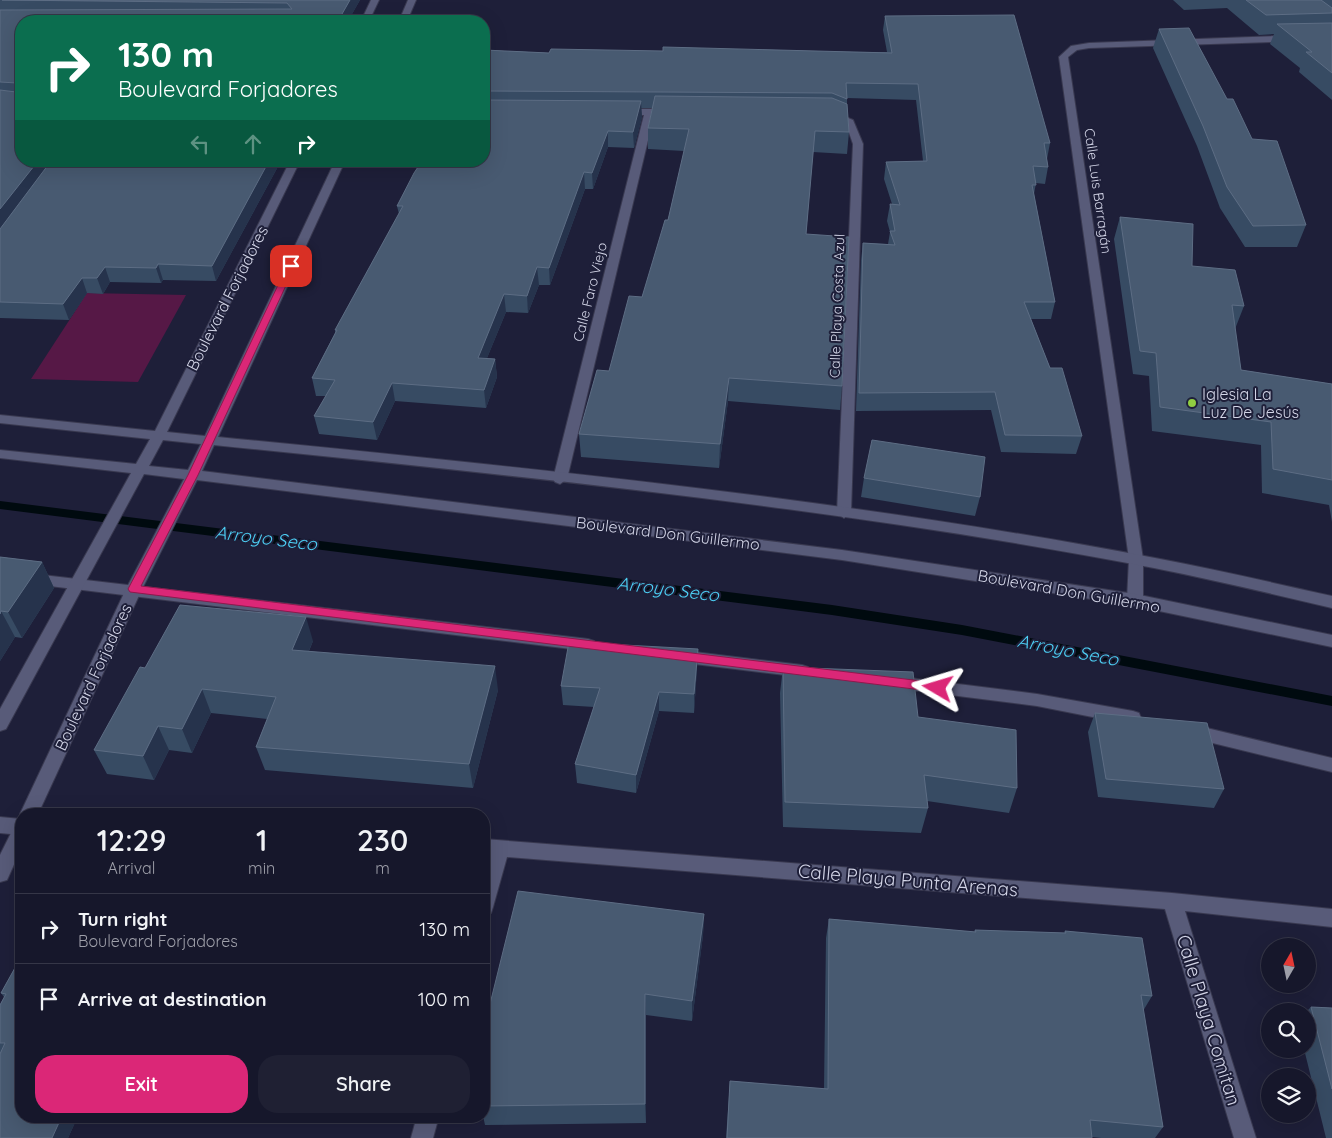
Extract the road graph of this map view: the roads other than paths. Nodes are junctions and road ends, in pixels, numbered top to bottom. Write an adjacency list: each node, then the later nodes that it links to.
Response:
1 (375, 0): 3 (street)
2 (412, 0): 4 (street)
3 (368, 15)
4 (406, 15)
5 (1332, 37): 20 (street, Calle Luis Barragán)
6 (611, 112): 7 (street)
7 (650, 112): 8 (street); 17 (street, Calle Faro Viejo)
8 (678, 112)
9 (826, 114): 19 (street, Calle Playa Costa Azul)
10 (292, 167): 13 (street, Boulevard Forjadores)
11 (337, 167): 14 (street, Boulevard Forjadores)
12 (0, 419): 13 (street)
13 (158, 435): 14 (street); 16 (street, Boulevard Forjadores)
14 (210, 440): 17 (street); 18 (street, Boulevard Forjadores)
15 (0, 454): 16 (street, Boulevard Don Guillermo)
16 (136, 475): 18 (street, Boulevard Don Guillermo); 22 (street, Boulevard Forjadores)
17 (560, 479): 19 (street)
18 (190, 481): 23 (street, Boulevard Forjadores); 24 (street, Boulevard Don Guillermo)
19 (844, 513): 20 (street)
20 (1136, 559): 24 (street, Calle Luis Barragán); 25 (street)
21 (0, 575): 22 (street)
22 (75, 584): 23 (street); 32 (street, Boulevard Forjadores)
23 (134, 589): 27 (street); 35 (street, Boulevard Forjadores)
24 (1134, 600): 26 (street, Boulevard Don Guillermo)
25 (1332, 602)
26 (1332, 641)
27 (600, 646)
28 (660, 653): 29 (street)
29 (818, 673)
30 (878, 680): 31 (street)
31 (1147, 721)
32 (0, 724)
33 (1174, 727): 34 (street)
34 (1332, 765)
35 (32, 808)
36 (0, 825): 37 (street)
37 (15, 827)
38 (15, 841): 41 (street)
39 (492, 848): 40 (street); 42 (street, Calle Playa Punta Arenas)
40 (490, 863)
41 (0, 874)
42 (1172, 901): 43 (street, Calle Playa Punta Arenas); 46 (street, Calle Playa Comitan)
43 (1332, 918)
44 (426, 1123): 45 (street)
45 (422, 1138)
46 (1246, 1138)

